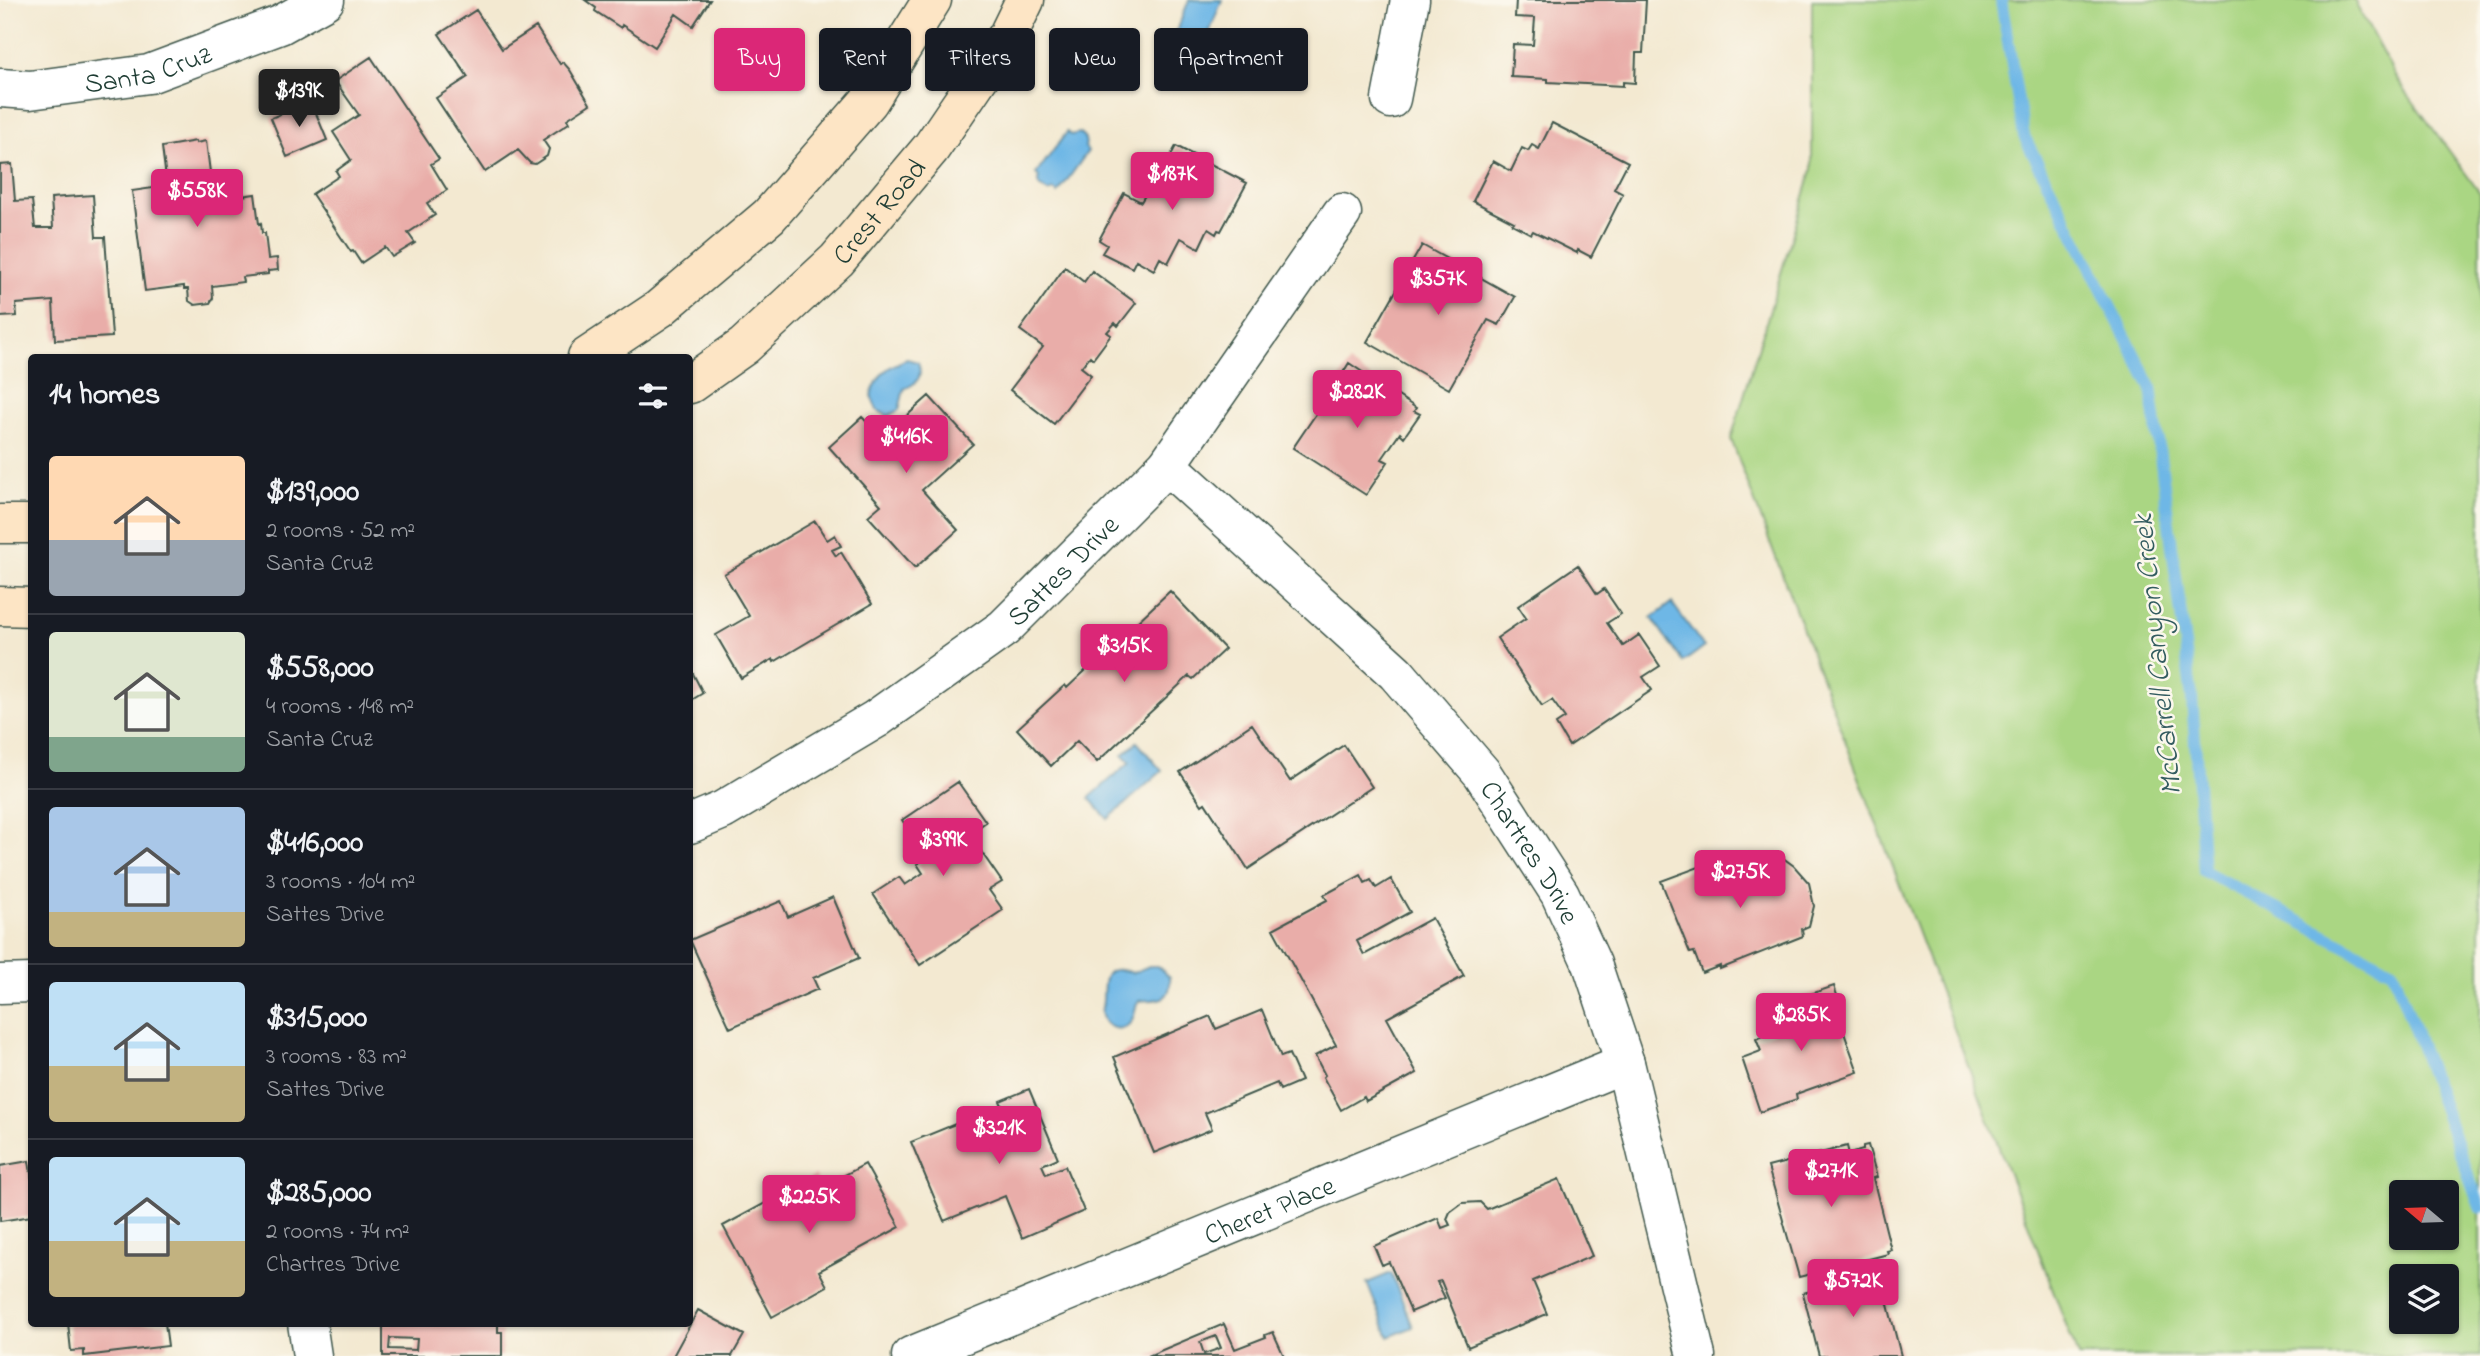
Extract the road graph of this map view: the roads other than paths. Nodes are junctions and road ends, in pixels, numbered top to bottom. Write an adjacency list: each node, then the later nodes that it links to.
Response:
1 (325, 0): 5 (street, Santa Cruz)
2 (932, 0): 8 (main road)
3 (1025, 0): 9 (main road, Crest Road)
4 (1410, 0): 6 (street)
5 (0, 88)
6 (1391, 99)
7 (1342, 213): 10 (street, Sattes Drive)
8 (592, 354)
9 (693, 382)
10 (1167, 465): 15 (street, Sattes Drive); 18 (street, Chartres Drive)
11 (0, 524): 12 (main road)
12 (28, 524)
13 (0, 606): 14 (main road)
14 (28, 607)
15 (693, 823)
16 (28, 983): 17 (street)
17 (0, 984)
18 (1625, 1063): 21 (street, Cheret Place); 22 (street, Chartres Drive)
19 (308, 1327): 20 (street)
20 (312, 1356)
21 (911, 1356)
22 (1696, 1356)

